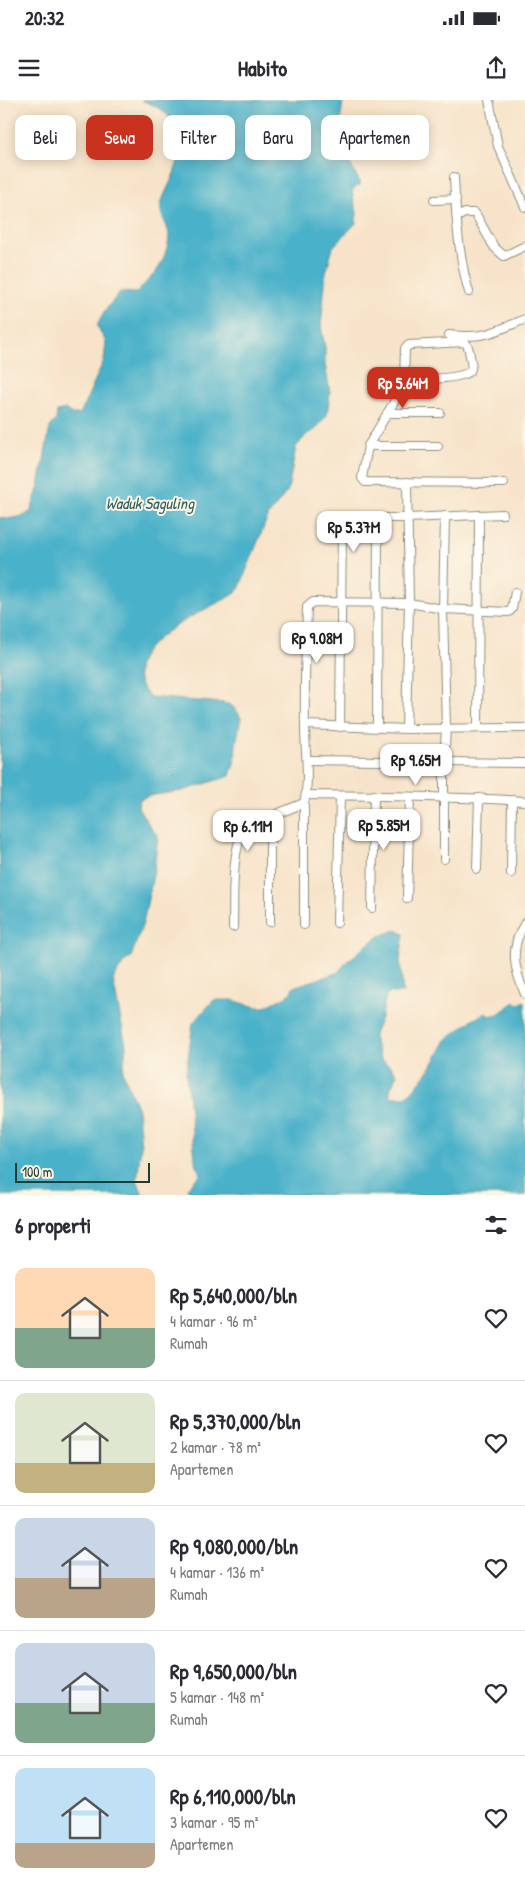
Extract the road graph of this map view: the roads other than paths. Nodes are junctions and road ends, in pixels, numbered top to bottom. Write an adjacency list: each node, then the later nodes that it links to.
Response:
1 (489, 100): 5 (street)
2 (454, 177): 3 (street)
3 (456, 199): 4 (street); 6 (street)
4 (434, 200)
5 (525, 206)
6 (457, 216): 7 (street); 8 (street)
7 (525, 246)
8 (468, 292)
9 (525, 319): 10 (street)
10 (449, 335)
11 (404, 380): 11 (street); 12 (street)
12 (387, 413): 13 (street); 14 (street)
13 (440, 413)
14 (368, 446): 15 (street); 16 (street)
15 (438, 446)
16 (407, 482): 17 (street); 22 (street)
17 (504, 483)
18 (503, 514): 19 (street)
19 (479, 515): 20 (street); 28 (street)
20 (445, 516): 22 (street); 27 (street)
21 (378, 518): 22 (street); 24 (street); 25 (street)
22 (407, 518): 26 (street)
23 (515, 592): 28 (street)
24 (343, 602): 25 (street); 29 (street); 30 (street)
25 (378, 603): 26 (street); 31 (street)
26 (409, 603): 27 (street); 35 (street)
27 (443, 609): 28 (street); 32 (street)
28 (478, 611): 33 (street)
29 (305, 725): 30 (street); 36 (street)
30 (340, 727): 31 (street)
31 (377, 728): 35 (street)
32 (446, 728): 33 (street); 35 (street); 37 (street)
33 (478, 728): 34 (street)
34 (525, 728)
35 (406, 729)
36 (306, 760): 37 (street); 44 (street)
37 (444, 763): 38 (street); 41 (street)
38 (525, 763)
39 (374, 795): 40 (street); 42 (street); 52 (street)
40 (340, 796): 44 (street); 54 (street)
41 (444, 796): 42 (street); 43 (street); 48 (street)
42 (410, 797): 51 (street)
43 (478, 798): 45 (street); 49 (street)
44 (305, 799): 47 (street); 55 (street)
45 (512, 800): 46 (street); 50 (street)
46 (525, 801)
47 (270, 818): 53 (street); 57 (street)
48 (444, 859)
49 (478, 870)
50 (511, 873)
51 (407, 898)
52 (372, 908)
53 (270, 922)
54 (337, 923)
55 (304, 924)
56 (525, 924): 58 (street)
57 (233, 927)
58 (525, 994)

